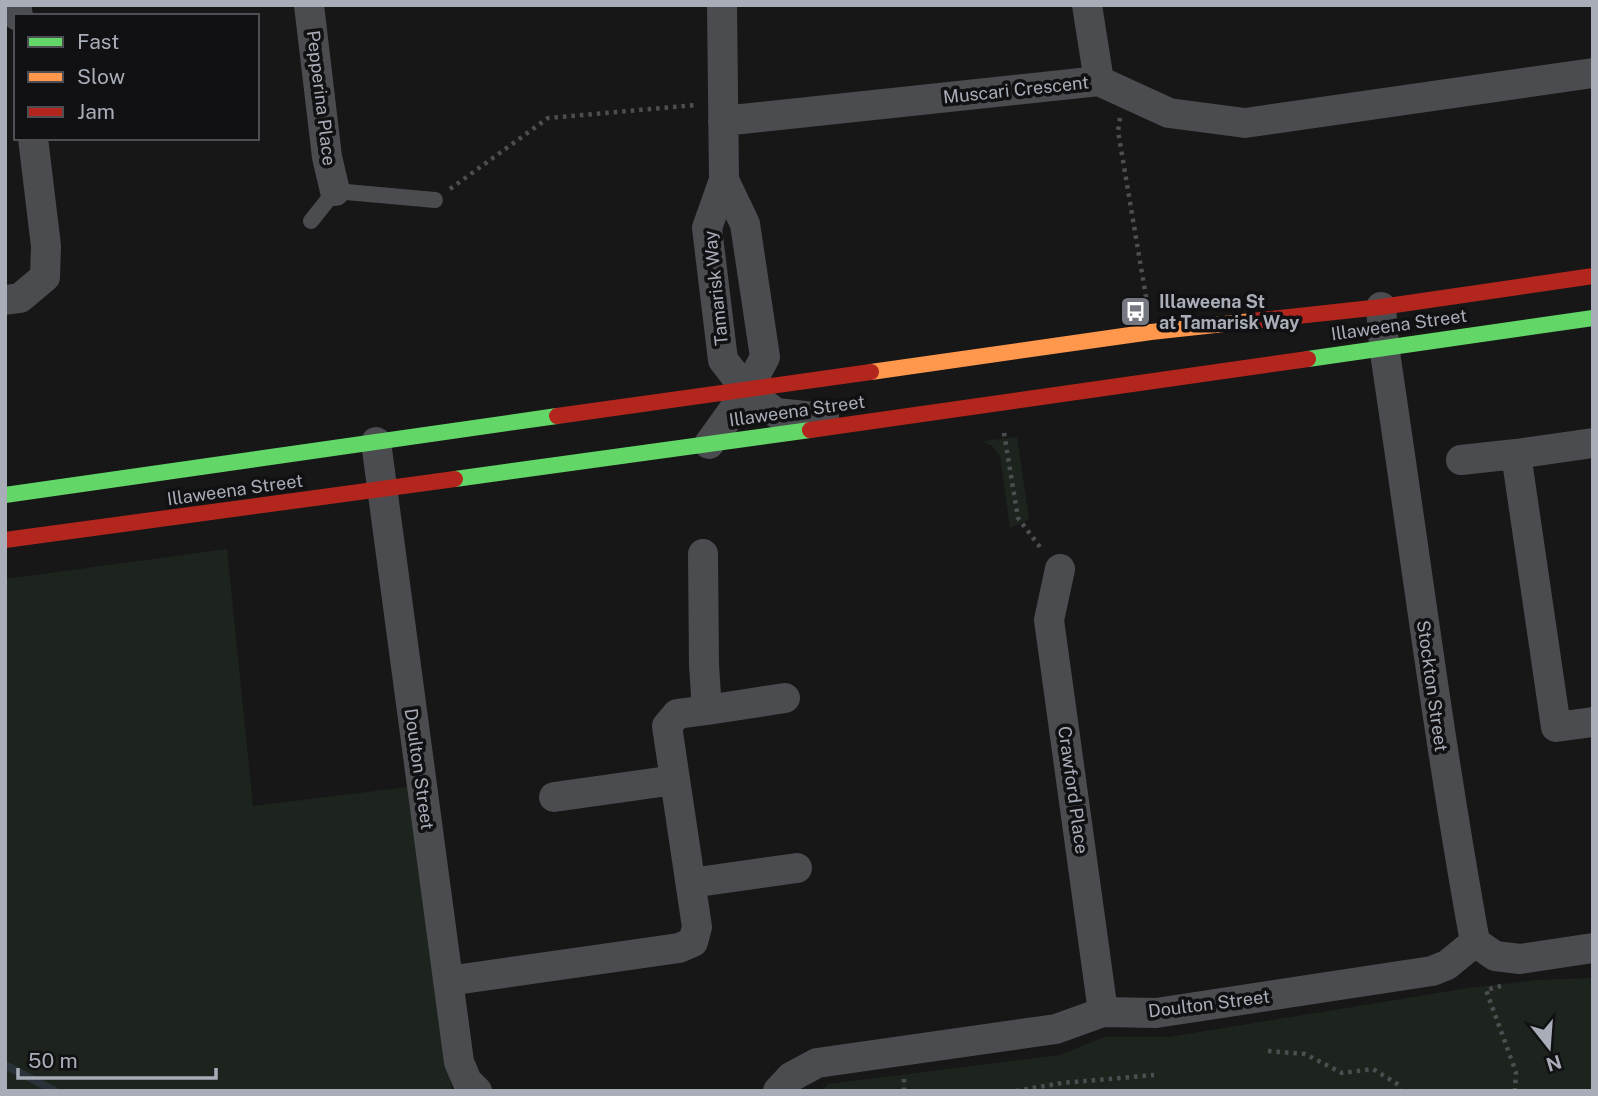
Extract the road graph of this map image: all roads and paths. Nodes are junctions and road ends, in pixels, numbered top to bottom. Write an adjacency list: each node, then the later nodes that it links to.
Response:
1 (309, 5): 10 (street, Pepperina Place)
2 (722, 5): 7 (street, Tamarisk Way)
3 (1087, 5): 5 (street)
4 (1593, 74): 6 (street, Muscari Crescent)
5 (1099, 81): 6 (street, Muscari Crescent); 7 (street, Muscari Crescent)
6 (1126, 93): 15 (path)
7 (723, 121): 9 (street, Tamarisk Way); 11 (path)
8 (33, 140): 14 (street)
9 (724, 180): 19 (street, Tamarisk Way); 20 (street, Tamarisk Way)
10 (335, 191): 11 (lane, Pepperina Place); 12 (lane, Pepperina Place)
11 (435, 200)
12 (311, 221)
13 (1593, 276): 16 (main road, Illaweena Street)
14 (5, 300)
15 (1147, 304)
16 (1381, 307): 18 (street, Stockton Street); 21 (main road, Illaweena Street)
17 (1593, 318): 18 (main road, Illaweena Street)
18 (1384, 346): 24 (main road, Illaweena Street); 43 (street, Stockton Street)
19 (765, 354): 21 (street); 22 (street)
20 (723, 360): 22 (street, Tamarisk Way); 23 (street)
21 (806, 383): 22 (main road, Illaweena Street)
22 (747, 391): 23 (main road, Illaweena Street); 24 (street, Tamarisk Way); 27 (street)
23 (681, 400): 26 (main road, Illaweena Street)
24 (856, 422): 27 (main road, Illaweena Street)
25 (1003, 432): 35 (path)
26 (376, 442): 31 (street, Doulton Street); 32 (main road, Illaweena Street)
27 (709, 443): 31 (main road, Illaweena Street)
28 (1593, 443): 29 (street)
29 (1516, 454): 30 (street); 38 (street)
30 (1461, 460)
31 (380, 489): 33 (main road, Illaweena Street); 46 (street, Doulton Street)
32 (5, 495)
33 (5, 540)
34 (704, 554): 37 (street)
35 (1060, 569): 47 (street, Crawford Place)
36 (785, 698): 37 (street)
37 (707, 710): 39 (street)
38 (1593, 722)
39 (675, 780): 40 (street); 42 (street)
40 (554, 797)
41 (797, 868): 42 (street)
42 (691, 883): 46 (street)
43 (1475, 942): 45 (street); 47 (street, Doulton Street)
44 (1593, 948): 45 (street)
45 (1520, 959): 54 (path)
46 (448, 981): 50 (street, Doulton Street)
47 (1103, 1012): 51 (street, Doulton Street)
48 (1268, 1051): 53 (path)
49 (1154, 1076): 52 (path)
50 (477, 1091)
51 (778, 1091)
52 (1016, 1091)
53 (1400, 1091)
54 (1515, 1091)

